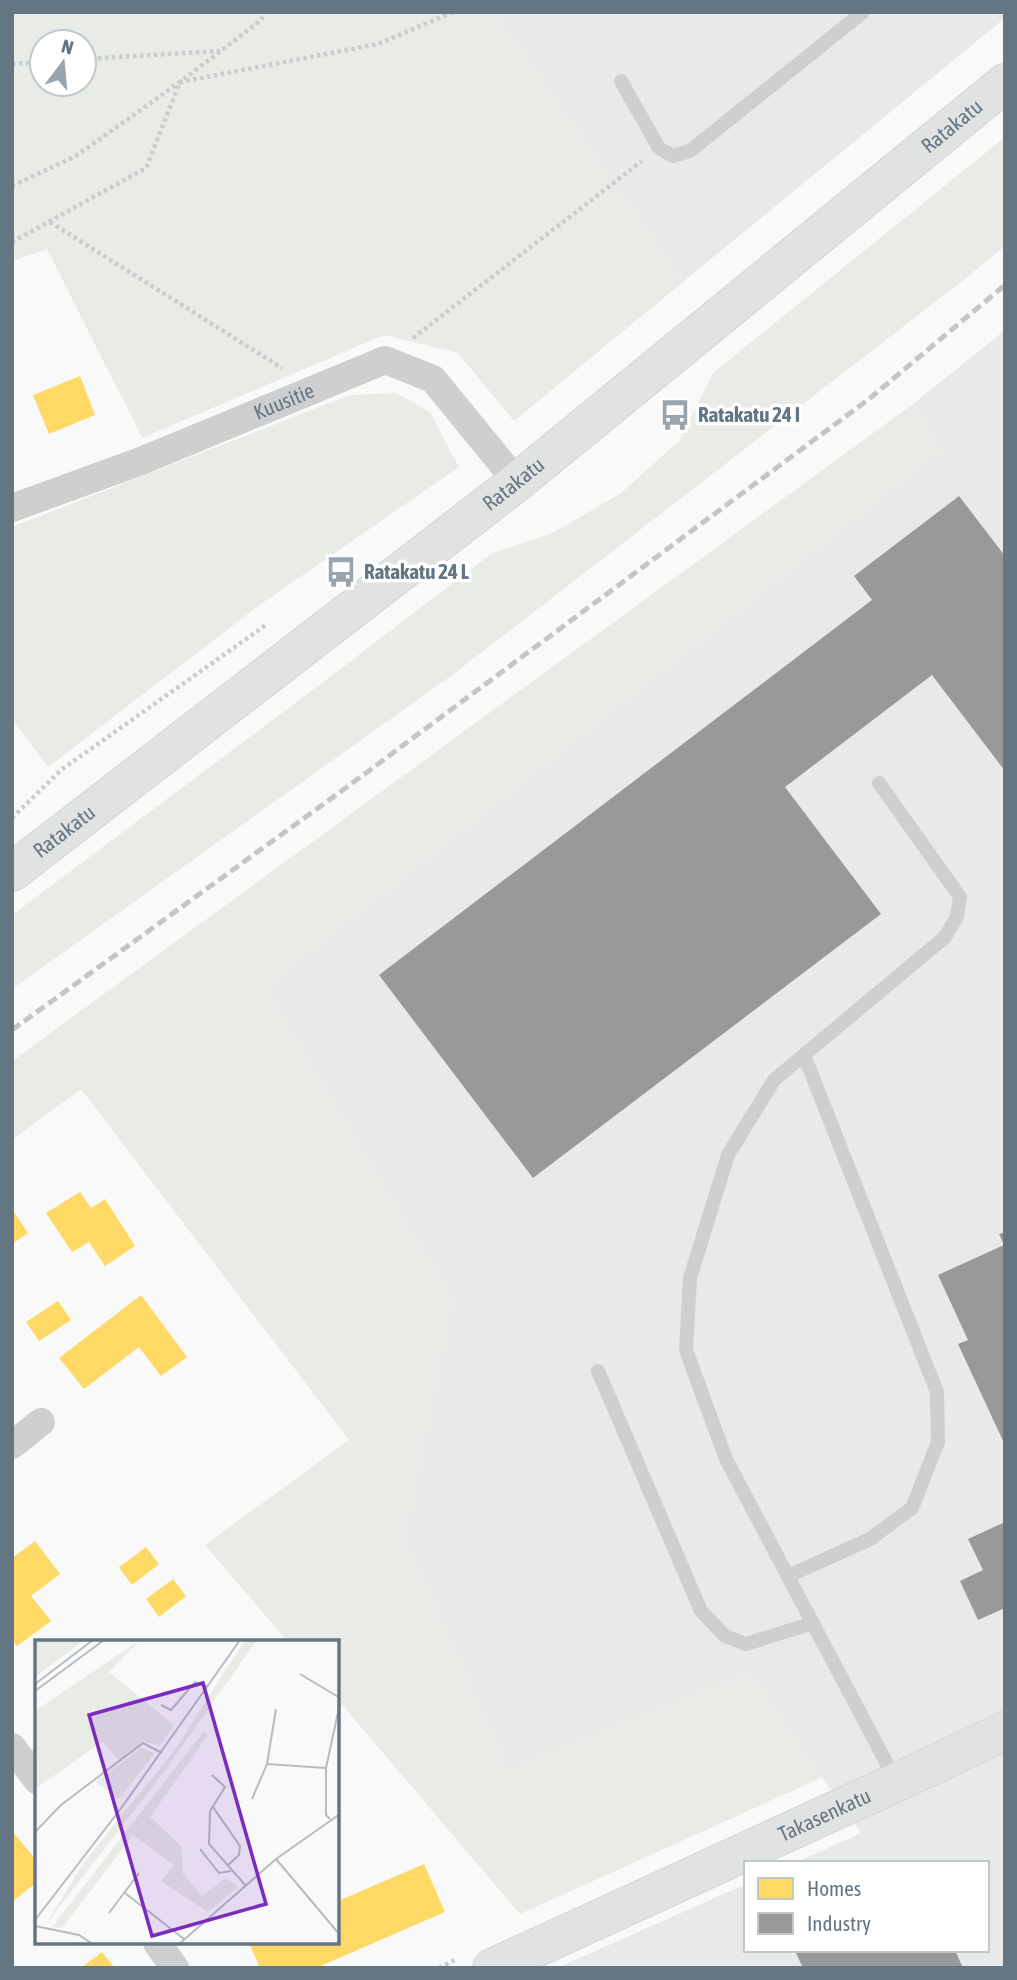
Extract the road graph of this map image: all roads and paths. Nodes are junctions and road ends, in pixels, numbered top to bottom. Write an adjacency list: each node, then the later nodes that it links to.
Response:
1 (267, 12): 4 (path)
2 (453, 12): 7 (path)
3 (863, 12): 9 (lane)
4 (221, 51): 5 (path); 7 (path)
5 (98, 58)
6 (621, 81): 9 (lane)
7 (180, 82): 10 (path); 11 (path)
8 (1005, 83): 15 (street, Ratakatu)
9 (659, 148): 13 (path)
10 (12, 187)
11 (49, 222): 12 (path); 14 (path)
12 (12, 242)
13 (385, 360): 14 (street, Kuusitie); 15 (street)
14 (316, 389): 16 (street, Kuusitie)
15 (517, 482): 18 (street, Ratakatu)
16 (12, 508)
17 (879, 783): 19 (lane)
18 (12, 872)
19 (804, 1055): 23 (lane); 23 (lane)
20 (598, 1371): 24 (lane)
21 (41, 1422): 22 (street)
22 (12, 1445)
23 (788, 1576): 24 (lane)
24 (813, 1623): 28 (lane)
25 (1005, 1731): 28 (street, Takasenkatu)
26 (12, 1747): 27 (street)
27 (35, 1777)
28 (895, 1783): 31 (street, Takasenkatu)
29 (158, 1945): 30 (street)
30 (175, 1968)
31 (492, 1968)

